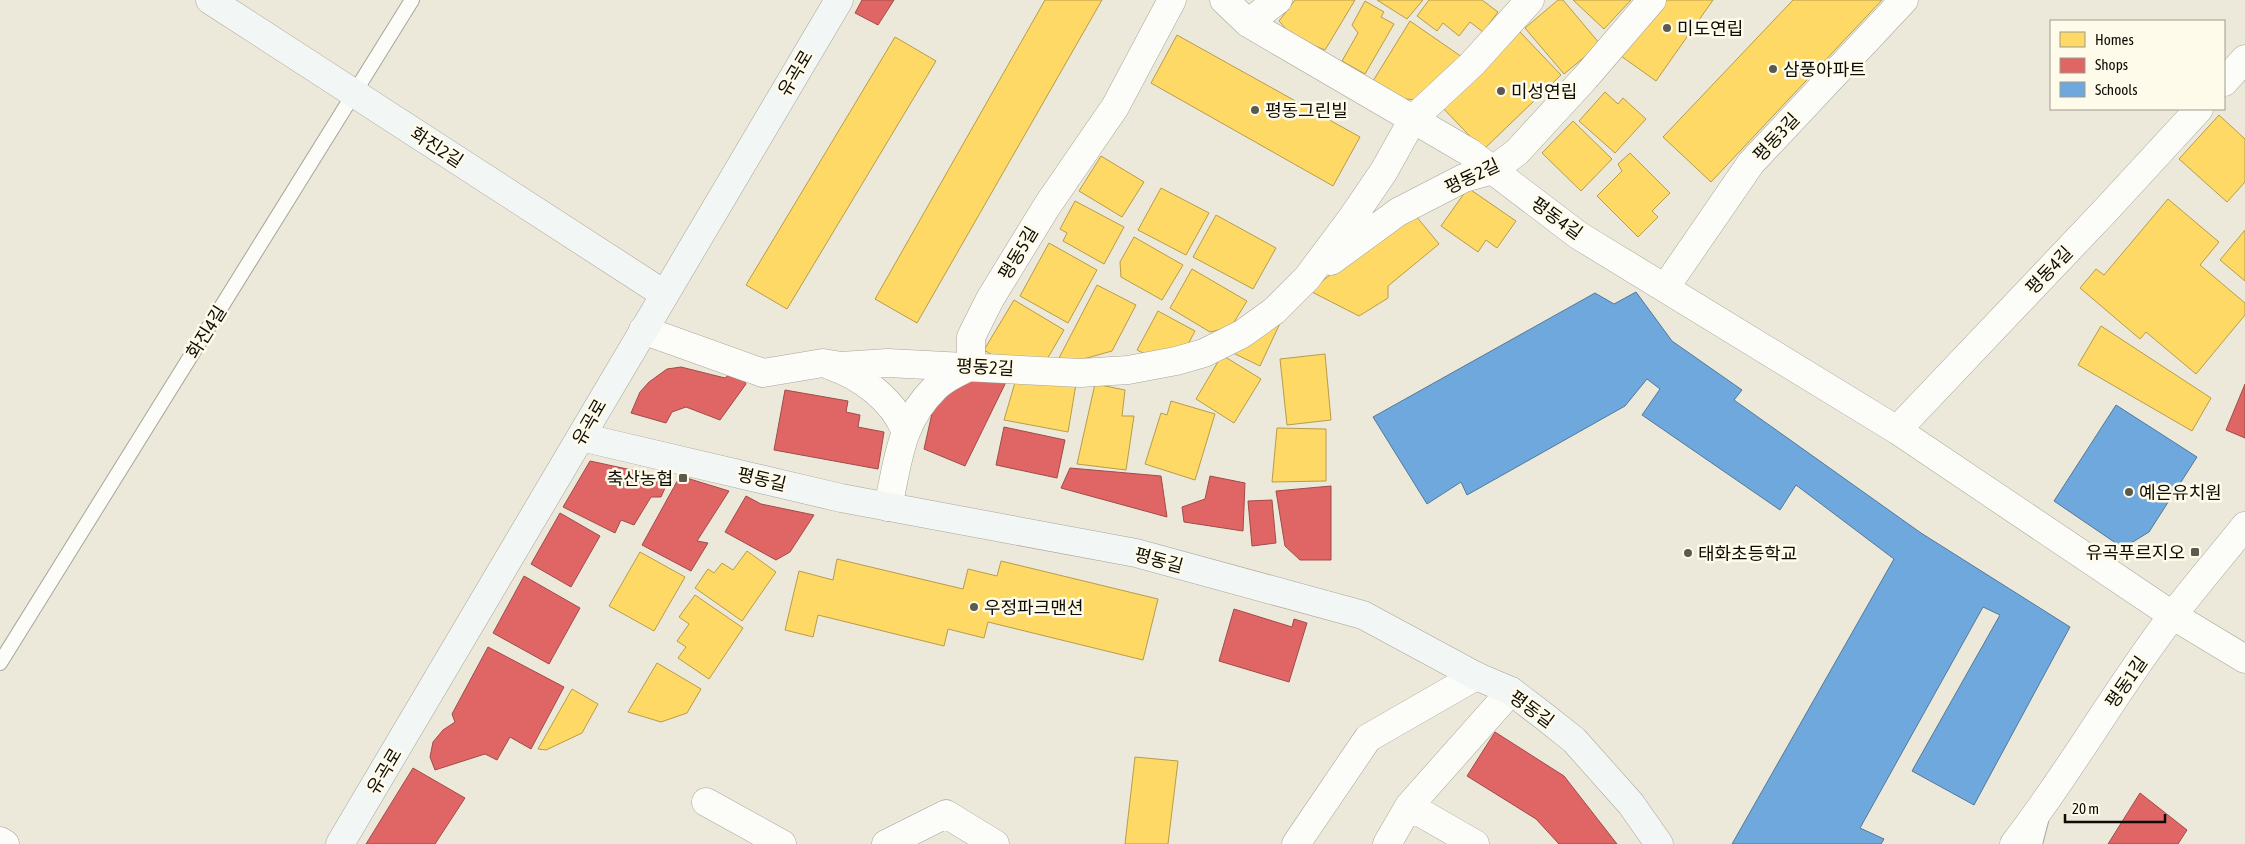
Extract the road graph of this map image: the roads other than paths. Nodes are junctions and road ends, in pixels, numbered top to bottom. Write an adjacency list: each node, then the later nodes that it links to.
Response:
1 (210, 0): 13 (street, 화진2길)
2 (412, 0): 13 (lane, 화진4길)
3 (839, 0): 19 (street, 유곡로)
4 (1172, 0): 22 (street, 평동5길)
5 (1224, 0): 10 (street, 평동4길)
6 (1278, 0): 10 (street)
7 (1530, 0): 15 (street, 평동2길)
8 (1652, 0): 16 (street, 평동2길)
9 (1904, 0): 18 (street, 평동3길)
10 (1248, 23): 15 (street, 평동4길)
11 (2245, 59): 12 (street)
12 (2225, 81)
13 (354, 94): 19 (street, 화진2길); 30 (lane, 화진4길)
14 (2198, 110): 24 (street, 평동4길)
15 (1413, 119): 16 (street, 평동4길); 17 (street, 평동2길)
16 (1493, 170): 17 (street, 평동2길); 18 (street, 평동4길)
17 (1307, 278): 22 (street, 평동2길)
18 (1666, 288): 24 (street, 평동4길)
19 (664, 294): 20 (street, 유곡로)
20 (643, 330): 21 (street, 평동2길); 25 (street, 유곡로)
21 (823, 363): 22 (street, 평동2길); 23 (street)
22 (970, 366): 23 (street)
23 (905, 430): 26 (street)
24 (1897, 430): 28 (street, 평동4길)
25 (581, 437): 26 (street, 평동길); 38 (street, 유곡로)
26 (888, 507): 31 (street, 평동길)
27 (2245, 526): 28 (street, 평동1길)
28 (2172, 616): 29 (street, 평동4길); 34 (street, 평동1길)
29 (2245, 659)
30 (0, 664)
31 (1476, 676): 32 (street, 평동길); 42 (street)
32 (1510, 691): 35 (street); 45 (street, 평동길)
33 (706, 802): 39 (street)
34 (2045, 804): 46 (street, 평동1길); 47 (lane)
35 (1409, 806): 43 (street); 44 (street)
36 (0, 841): 37 (street)
37 (5, 844)
38 (340, 844)
39 (782, 844)
40 (886, 844): 41 (street)
41 (995, 844)
42 (1296, 844)
43 (1387, 844)
44 (1475, 844)
45 (1659, 844)
46 (2014, 844)
47 (2034, 844)

